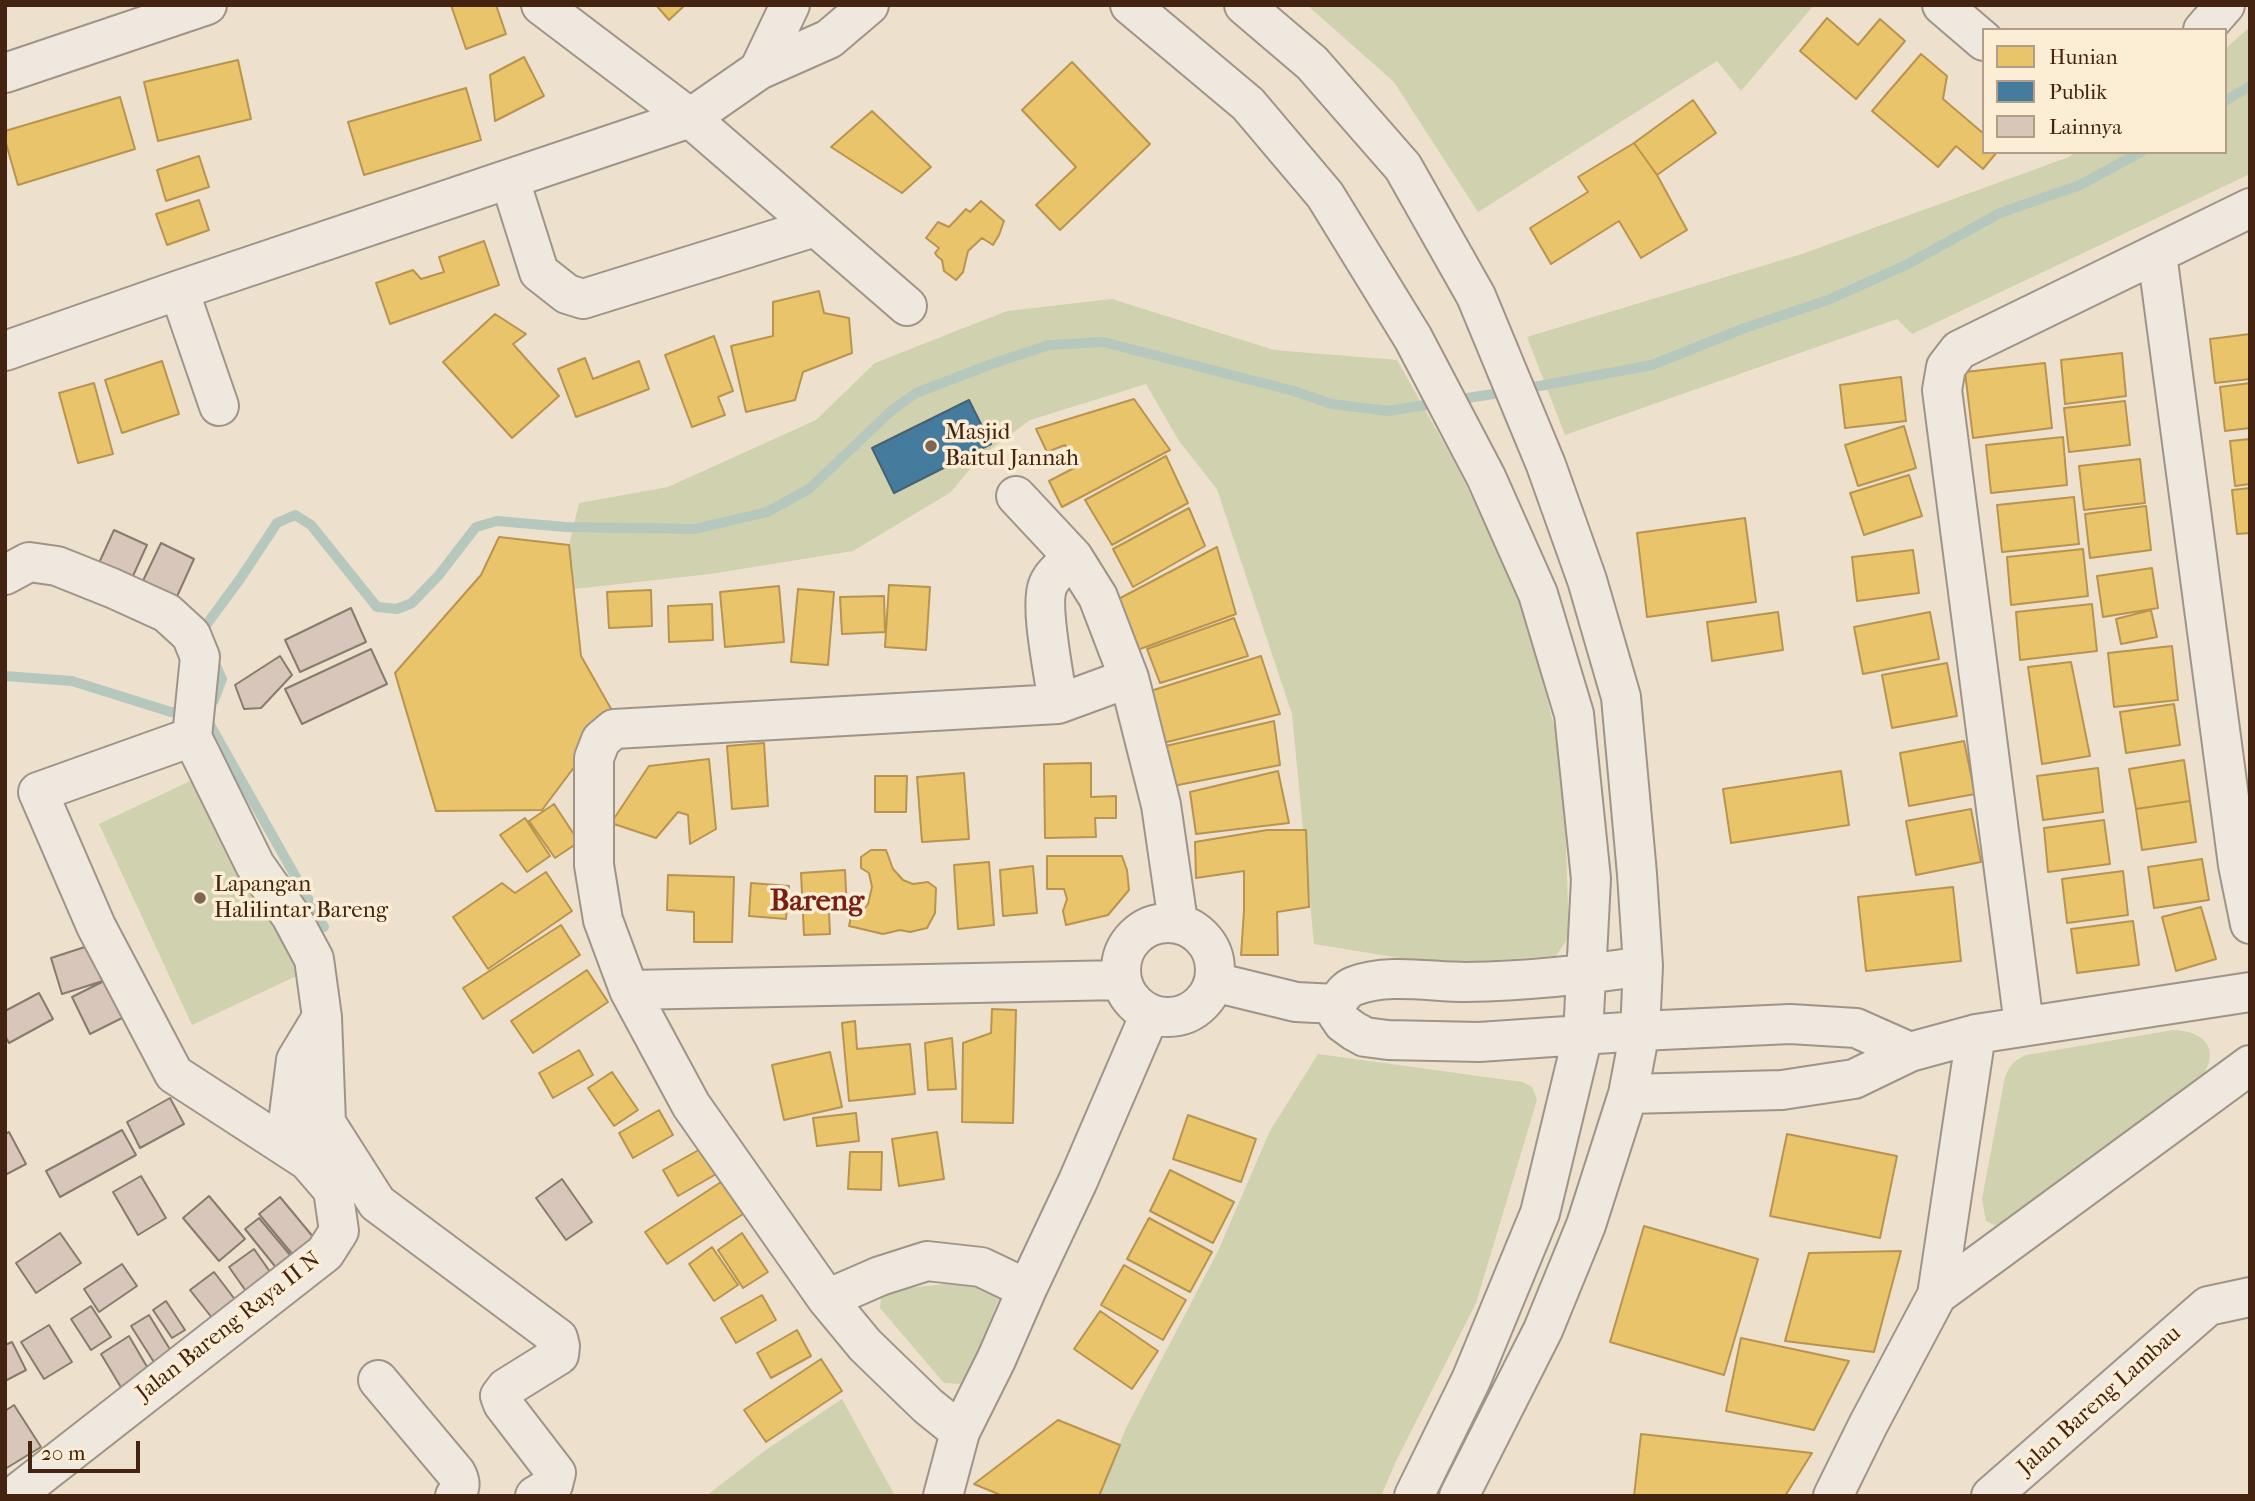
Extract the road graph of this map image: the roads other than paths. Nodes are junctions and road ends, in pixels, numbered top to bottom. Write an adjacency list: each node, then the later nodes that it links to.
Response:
1 (207, 5): 12 (street)
2 (541, 5): 13 (street)
3 (790, 5): 11 (street)
4 (869, 5): 11 (street)
5 (1129, 5): 31 (street)
6 (1244, 5): 30 (street)
7 (1942, 5): 10 (street)
8 (2225, 5): 9 (street)
9 (2205, 28)
10 (1982, 39)
11 (759, 70): 13 (street)
12 (5, 73)
13 (690, 118): 14 (street); 16 (street)
14 (510, 180): 16 (street); 18 (street)
15 (2250, 208): 17 (street)
16 (815, 227): 19 (street)
17 (2157, 254): 29 (street); 39 (street)
18 (179, 290): 20 (street); 21 (street)
19 (907, 306)
20 (5, 351)
21 (219, 406)
22 (1016, 496): 23 (street)
23 (1073, 558): 25 (street); 26 (street)
24 (5, 575): 27 (street)
25 (1129, 678): 26 (street); 28 (street)
26 (1058, 704): 34 (street)
27 (192, 737): 38 (street); 46 (street)
28 (1178, 922): 32 (street); 33 (street)
29 (2250, 924)
30 (1643, 966): 31 (street); 40 (street)
31 (1587, 974): 36 (street); 42 (street)
32 (1122, 980): 34 (street); 37 (street)
33 (1214, 982): 36 (street); 37 (street)
34 (629, 990): 50 (street)
35 (2250, 992): 39 (street)
36 (1336, 1004): 42 (street)
37 (1150, 1014): 47 (street)
38 (322, 1017): 46 (street); 56 (street)
39 (2024, 1025): 41 (street)
40 (1640, 1031): 42 (street); 43 (street); 45 (street)
41 (1976, 1034): 43 (street); 48 (street)
42 (1583, 1035): 58 (street)
43 (1910, 1052): 45 (street)
44 (2250, 1065): 48 (street)
45 (1628, 1094): 59 (street)
46 (308, 1161): 54 (street, Jalan Bareng Raya II N)
47 (1027, 1289): 50 (street); 52 (street)
48 (1937, 1295): 60 (street)
49 (2250, 1297): 53 (street, Jalan Bareng Lambau)
50 (827, 1298): 52 (street)
51 (378, 1380): 55 (street)
52 (960, 1433): 57 (street)
53 (2008, 1491)
54 (14, 1496)
55 (455, 1496)
56 (535, 1496)
57 (943, 1496)
58 (1414, 1496)
59 (1459, 1496)
60 (1833, 1496)

